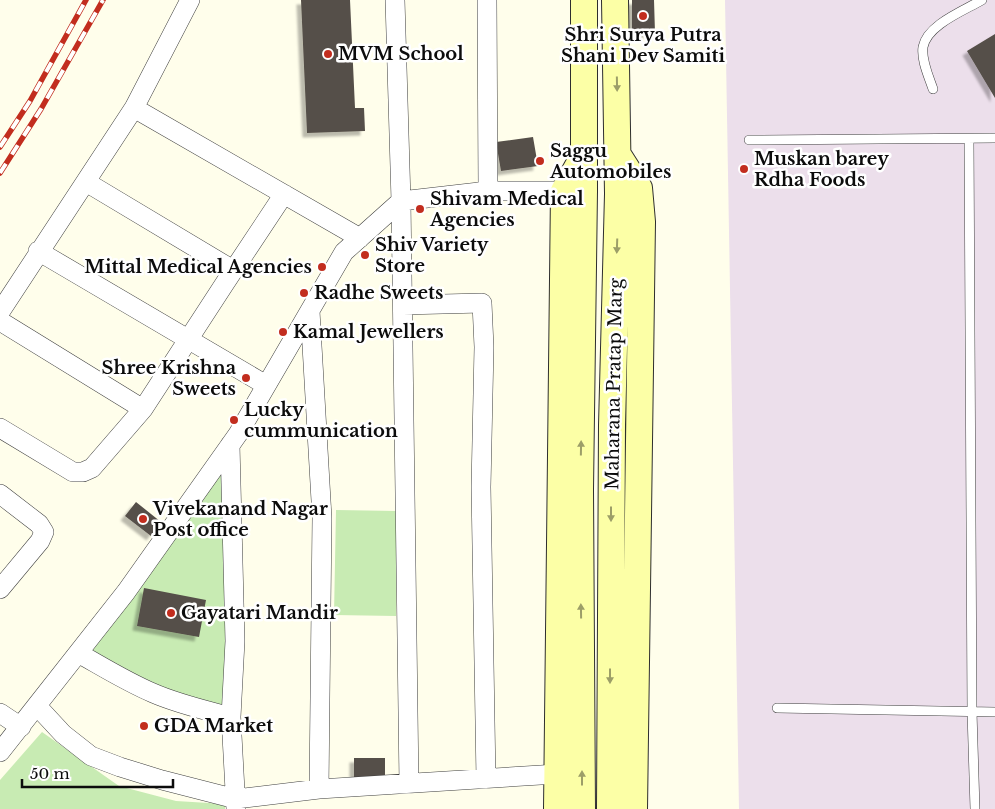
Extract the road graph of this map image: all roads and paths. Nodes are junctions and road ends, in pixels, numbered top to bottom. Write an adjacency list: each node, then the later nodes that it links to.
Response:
1 (190, 0): 8 (street)
2 (395, 0): 18 (street)
3 (487, 0): 15 (street)
4 (584, 0): 12 (main road, Maharana Pratap Marg)
5 (615, 0): 13 (main road, Maharana Pratap Marg, one-way to 13)
6 (982, 0): 7 (lane)
7 (933, 89)
8 (134, 108): 14 (street); 17 (street)
9 (995, 138): 10 (lane)
10 (969, 139): 11 (lane); 36 (lane)
11 (749, 140)
12 (584, 155): 16 (main road); 48 (main road, Maharana Pratap Marg, one-way to 12)
13 (618, 155): 49 (main road, Maharana Pratap Marg, one-way to 49); 50 (main road)
14 (86, 182): 20 (street); 21 (street)
15 (488, 191): 16 (street); 18 (street)
16 (564, 191): 42 (main road)
17 (284, 194): 19 (street); 21 (street)
18 (401, 200): 19 (street); 22 (street)
19 (360, 238): 23 (street)
20 (38, 251): 24 (street); 26 (street)
21 (233, 270): 26 (street)
22 (403, 305): 43 (street); 44 (street)
23 (310, 311): 27 (street); 45 (street)
24 (0, 312)
25 (0, 322): 28 (street)
26 (188, 340): 27 (street); 28 (street)
27 (266, 386): 30 (street)
28 (143, 410): 29 (street)
29 (0, 428)
30 (230, 445): 33 (street); 39 (street)
31 (0, 494): 32 (street)
32 (0, 589)
33 (78, 653): 34 (street); 39 (street)
34 (37, 706): 40 (street); 46 (street)
35 (778, 708): 36 (lane)
36 (972, 712): 37 (lane); 51 (lane)
37 (995, 712)
38 (0, 713): 40 (street)
39 (231, 718): 46 (street)
40 (21, 727): 41 (street)
41 (0, 752)
42 (557, 774): 43 (street); 47 (main road)
43 (486, 779): 44 (street)
44 (409, 784): 45 (street)
45 (319, 789): 46 (street)
46 (236, 804)
47 (557, 809)
48 (582, 809)
49 (610, 809)
50 (634, 809)
51 (975, 809)

